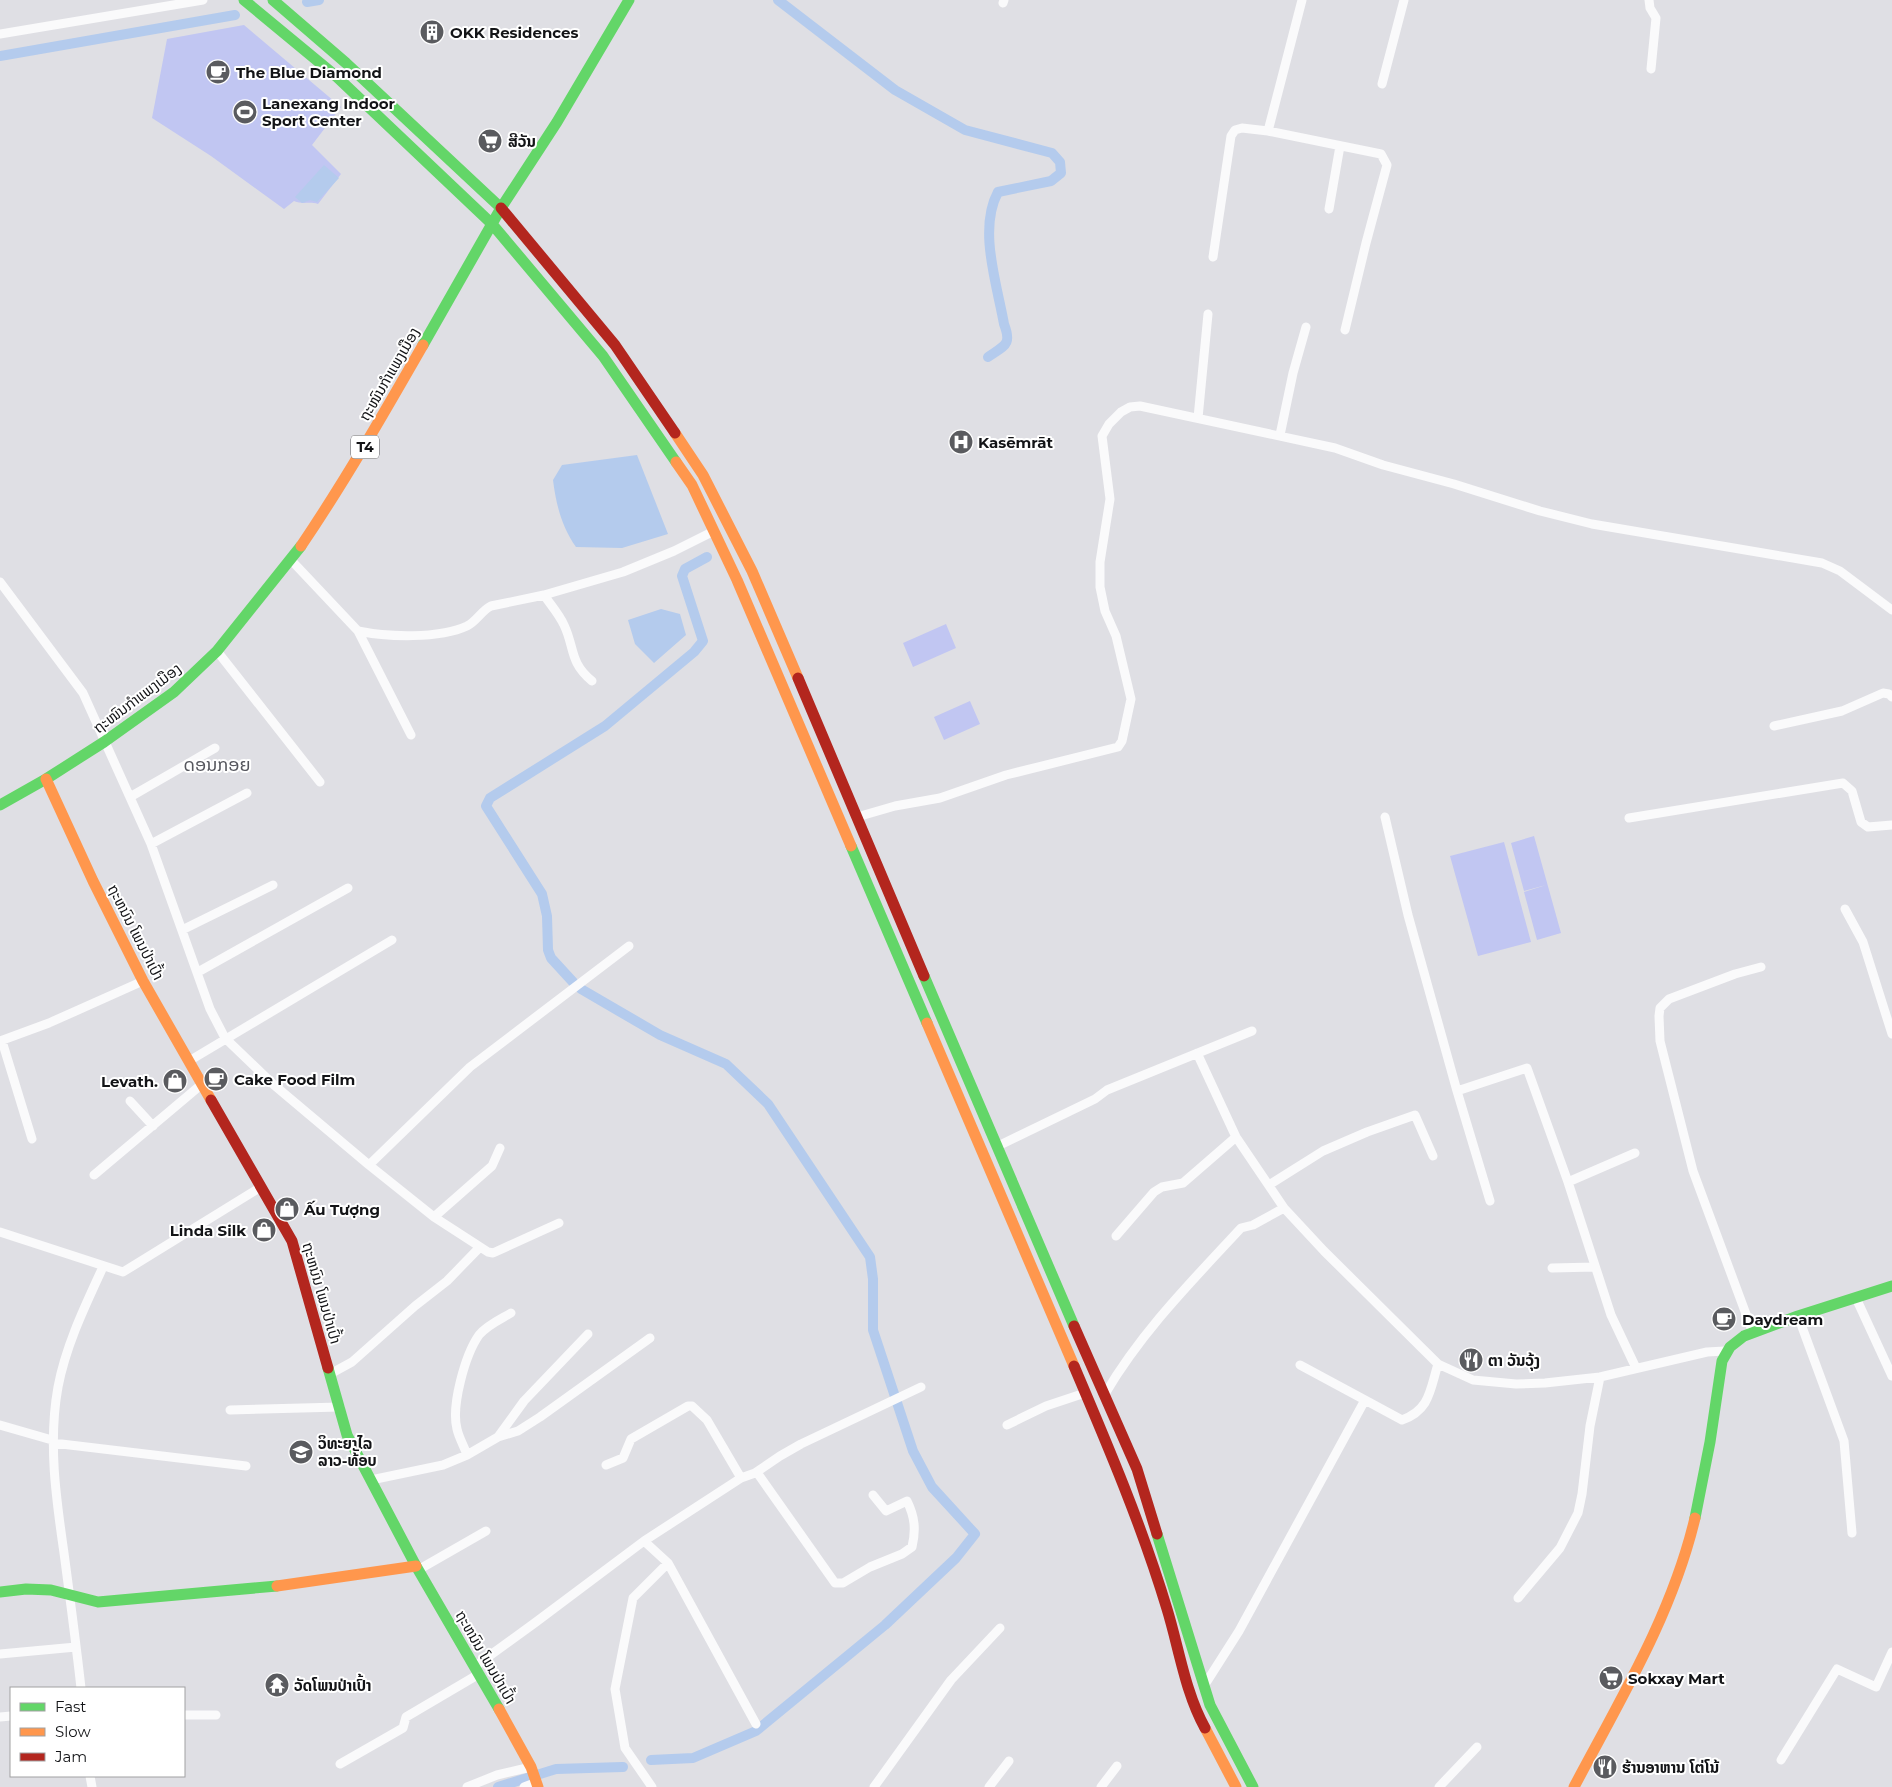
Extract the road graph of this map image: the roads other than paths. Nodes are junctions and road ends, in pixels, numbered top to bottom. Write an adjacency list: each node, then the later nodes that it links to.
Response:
1 (203, 0): 8 (street)
2 (244, 0): 15 (street)
3 (275, 0): 13 (street)
4 (629, 0): 13 (street, ຖະໜົນກຳແພງເມືອງ / T4)
5 (1302, 0): 11 (street)
6 (1404, 0): 10 (street)
7 (1649, 0): 9 (street)
8 (0, 34)
9 (1651, 69)
10 (1382, 84)
11 (1268, 131): 12 (street); 16 (street)
12 (1340, 146): 14 (street); 19 (street)
13 (501, 208): 15 (street, ຖະໜົນກຳແພງເມືອງ / T4); 29 (street)
14 (1328, 209)
15 (492, 224): 22 (street); 23 (street, ຖະໜົນກຳແພງເມືອງ / T4)
16 (1213, 256)
17 (1208, 314): 20 (street)
18 (1306, 327): 21 (street)
19 (1345, 330)
20 (1198, 418): 21 (street); 42 (street)
21 (1280, 435): 26 (street)
22 (714, 530): 25 (street); 30 (street)
23 (291, 560): 27 (street); 28 (street, ຖະໜົນກຳແພງເມືອງ / T4)
24 (0, 582): 35 (street)
25 (544, 595): 27 (street); 31 (street)
26 (1892, 610)
27 (358, 631): 34 (street)
28 (217, 651): 35 (street, ຖະໜົນກຳແພງເມືອງ / T4); 38 (street)
29 (791, 664): 30 (street); 42 (street)
30 (776, 670): 102 (street)
31 (592, 681)
32 (1892, 697): 33 (street)
33 (1774, 726)
34 (411, 735)
35 (104, 742): 37 (street, ຖະໜົນກຳແພງເມືອງ / T4); 40 (street)
36 (215, 748): 40 (street)
37 (46, 779): 41 (street, ຖະໜົນກຳແພງເມືອງ / T4); 55 (street, ຖະຫນົນ ໂພນປ່າເປົ້າ)
38 (320, 782)
39 (247, 793): 46 (street)
40 (130, 797): 46 (street)
41 (0, 805)
42 (857, 817): 68 (street)
43 (1386, 817): 63 (street)
44 (1629, 818): 45 (street)
45 (1892, 825)
46 (151, 844): 50 (street)
47 (273, 885): 50 (street)
48 (348, 888): 54 (street)
49 (1845, 909): 57 (street)
50 (182, 930): 54 (street)
51 (392, 940): 58 (street)
52 (628, 946): 72 (street)
53 (1761, 967): 91 (street)
54 (198, 972): 58 (street)
55 (143, 982): 59 (street); 61 (street, ຖະຫນົນ ໂພນປ່າເປົ້າ)
56 (1252, 1030): 60 (street)
57 (1892, 1034)
58 (226, 1038): 61 (street); 72 (street)
59 (1, 1041): 67 (street)
60 (1197, 1054): 66 (street); 68 (street)
61 (189, 1061): 62 (street, ຖະຫນົນ ໂພນປ່າເປົ້າ)
62 (202, 1084): 65 (street); 76 (street, ຖະຫນົນ ໂພນປ່າເປົ້າ)
63 (1457, 1091): 74 (street); 77 (street)
64 (130, 1101): 65 (street)
65 (153, 1126): 73 (street)
66 (1236, 1137): 75 (street); 82 (street)
67 (32, 1139)
68 (998, 1146): 103 (street)
69 (500, 1148): 79 (street)
70 (1635, 1153): 74 (street)
71 (1433, 1156): 75 (street)
72 (369, 1165): 79 (street)
73 (94, 1175)
74 (1568, 1182): 85 (street)
75 (1269, 1185): 78 (street)
76 (261, 1187): 84 (street); 98 (street, ຖະຫນົນ ໂພນປ່າເປົ້າ)
77 (1490, 1201)
78 (1284, 1208): 95 (street); 103 (street)
79 (434, 1217): 83 (street)
80 (559, 1223): 83 (street)
81 (0, 1232): 84 (street)
82 (1116, 1236)
83 (480, 1247): 98 (street)
84 (103, 1267): 110 (street)
85 (1596, 1267): 86 (street); 97 (street)
86 (1552, 1268)
87 (1892, 1286): 88 (street)
88 (1856, 1298): 90 (street); 99 (street)
89 (511, 1313): 111 (street)
90 (1798, 1316): 91 (street); 119 (street)
91 (1753, 1333): 94 (street)
92 (588, 1334): 109 (street)
93 (650, 1338): 109 (street)
94 (1725, 1351): 97 (street); 152 (street)
95 (1438, 1364): 100 (street); 104 (street)
96 (1300, 1365): 104 (street)
97 (1636, 1368): 100 (street)
98 (330, 1374): 105 (street, ຖະຫນົນ ໂພນປ່າເປົ້າ)
99 (1892, 1376)
100 (1600, 1377): 125 (street)
101 (921, 1387): 114 (street)
102 (1085, 1393): 108 (street); 149 (street)
103 (1105, 1394): 131 (street)
104 (1365, 1400): 131 (street)
105 (340, 1407): 106 (street); 116 (street, ຖະຫນົນ ໂພນປ່າເປົ້າ)
106 (230, 1410)
107 (0, 1425): 110 (street)
108 (1007, 1425)
109 (498, 1437): 111 (street)
110 (52, 1441): 113 (street); 124 (street)
111 (467, 1454): 116 (street)
112 (606, 1465): 115 (street)
113 (246, 1466)
114 (755, 1473): 115 (street); 117 (street)
115 (741, 1478): 120 (street)
116 (371, 1480): 122 (street, ຖະຫນົນ ໂພນປ່າເປົ້າ)
117 (873, 1495)
118 (486, 1531): 122 (street)
119 (1852, 1533)
120 (644, 1541): 121 (street); 130 (street)
121 (668, 1563): 135 (street); 143 (street)
122 (417, 1568): 124 (street); 130 (street, ຖະຫນົນ ໂພນປ່າເປົ້າ)
123 (0, 1592): 124 (street)
124 (69, 1594): 127 (street)
125 (1518, 1598)
126 (1000, 1628): 146 (street)
127 (76, 1647): 129 (street); 132 (street)
128 (1892, 1652): 137 (street)
129 (0, 1654)
130 (476, 1670): 139 (street); 141 (street, ຖະຫນົນ ໂພນປ່າເປົ້າ)
131 (1204, 1686): 150 (street)
132 (81, 1687)
133 (185, 1715): 134 (street)
134 (216, 1715)
135 (756, 1724)
136 (1477, 1746): 151 (street)
137 (1780, 1760)
138 (1009, 1761): 147 (street)
139 (340, 1764)
140 (1117, 1766): 148 (street)
141 (531, 1767): 142 (street, ຖະຫນົນ ໂພນປ່າເປົ້າ); 144 (street)
142 (537, 1783): 145 (street)
143 (648, 1786)
144 (467, 1787)
145 (524, 1787)
146 (874, 1787)
147 (989, 1787)
148 (1101, 1787)
149 (1236, 1787)
150 (1253, 1787)
151 (1439, 1787)
152 (1574, 1787)

